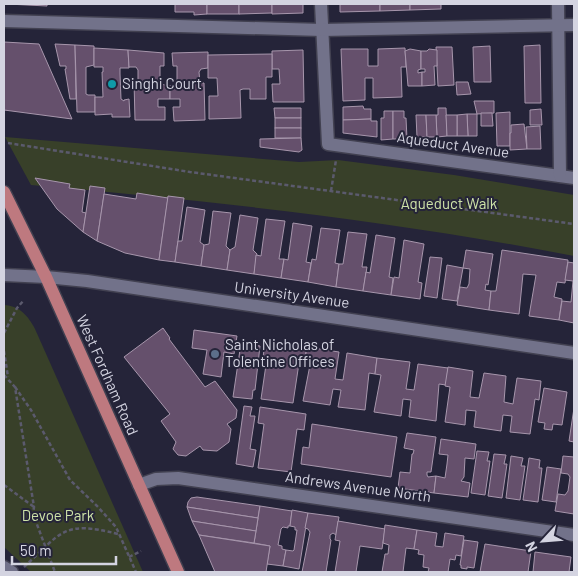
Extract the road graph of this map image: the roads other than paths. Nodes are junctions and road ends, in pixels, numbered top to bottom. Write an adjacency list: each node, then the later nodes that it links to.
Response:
1 (321, 4): 6 (street)
2 (558, 4): 4 (street)
3 (4, 21): 6 (street)
4 (559, 26): 5 (street); 6 (street); 7 (street)
5 (574, 26)
6 (322, 30): 7 (street, Aqueduct Avenue)
7 (560, 176): 8 (street, Aqueduct Avenue)
8 (574, 178)
9 (4, 192): 11 (main road, West Fordham Road)
10 (4, 276): 11 (street, University Avenue)
11 (46, 277): 12 (street, University Avenue); 13 (main road, West Fordham Road)
12 (574, 353)
13 (139, 486): 14 (street, Andrews Avenue North); 17 (main road, West Fordham Road)
14 (574, 536)
15 (4, 567): 16 (street)
16 (17, 570)
17 (178, 572)

